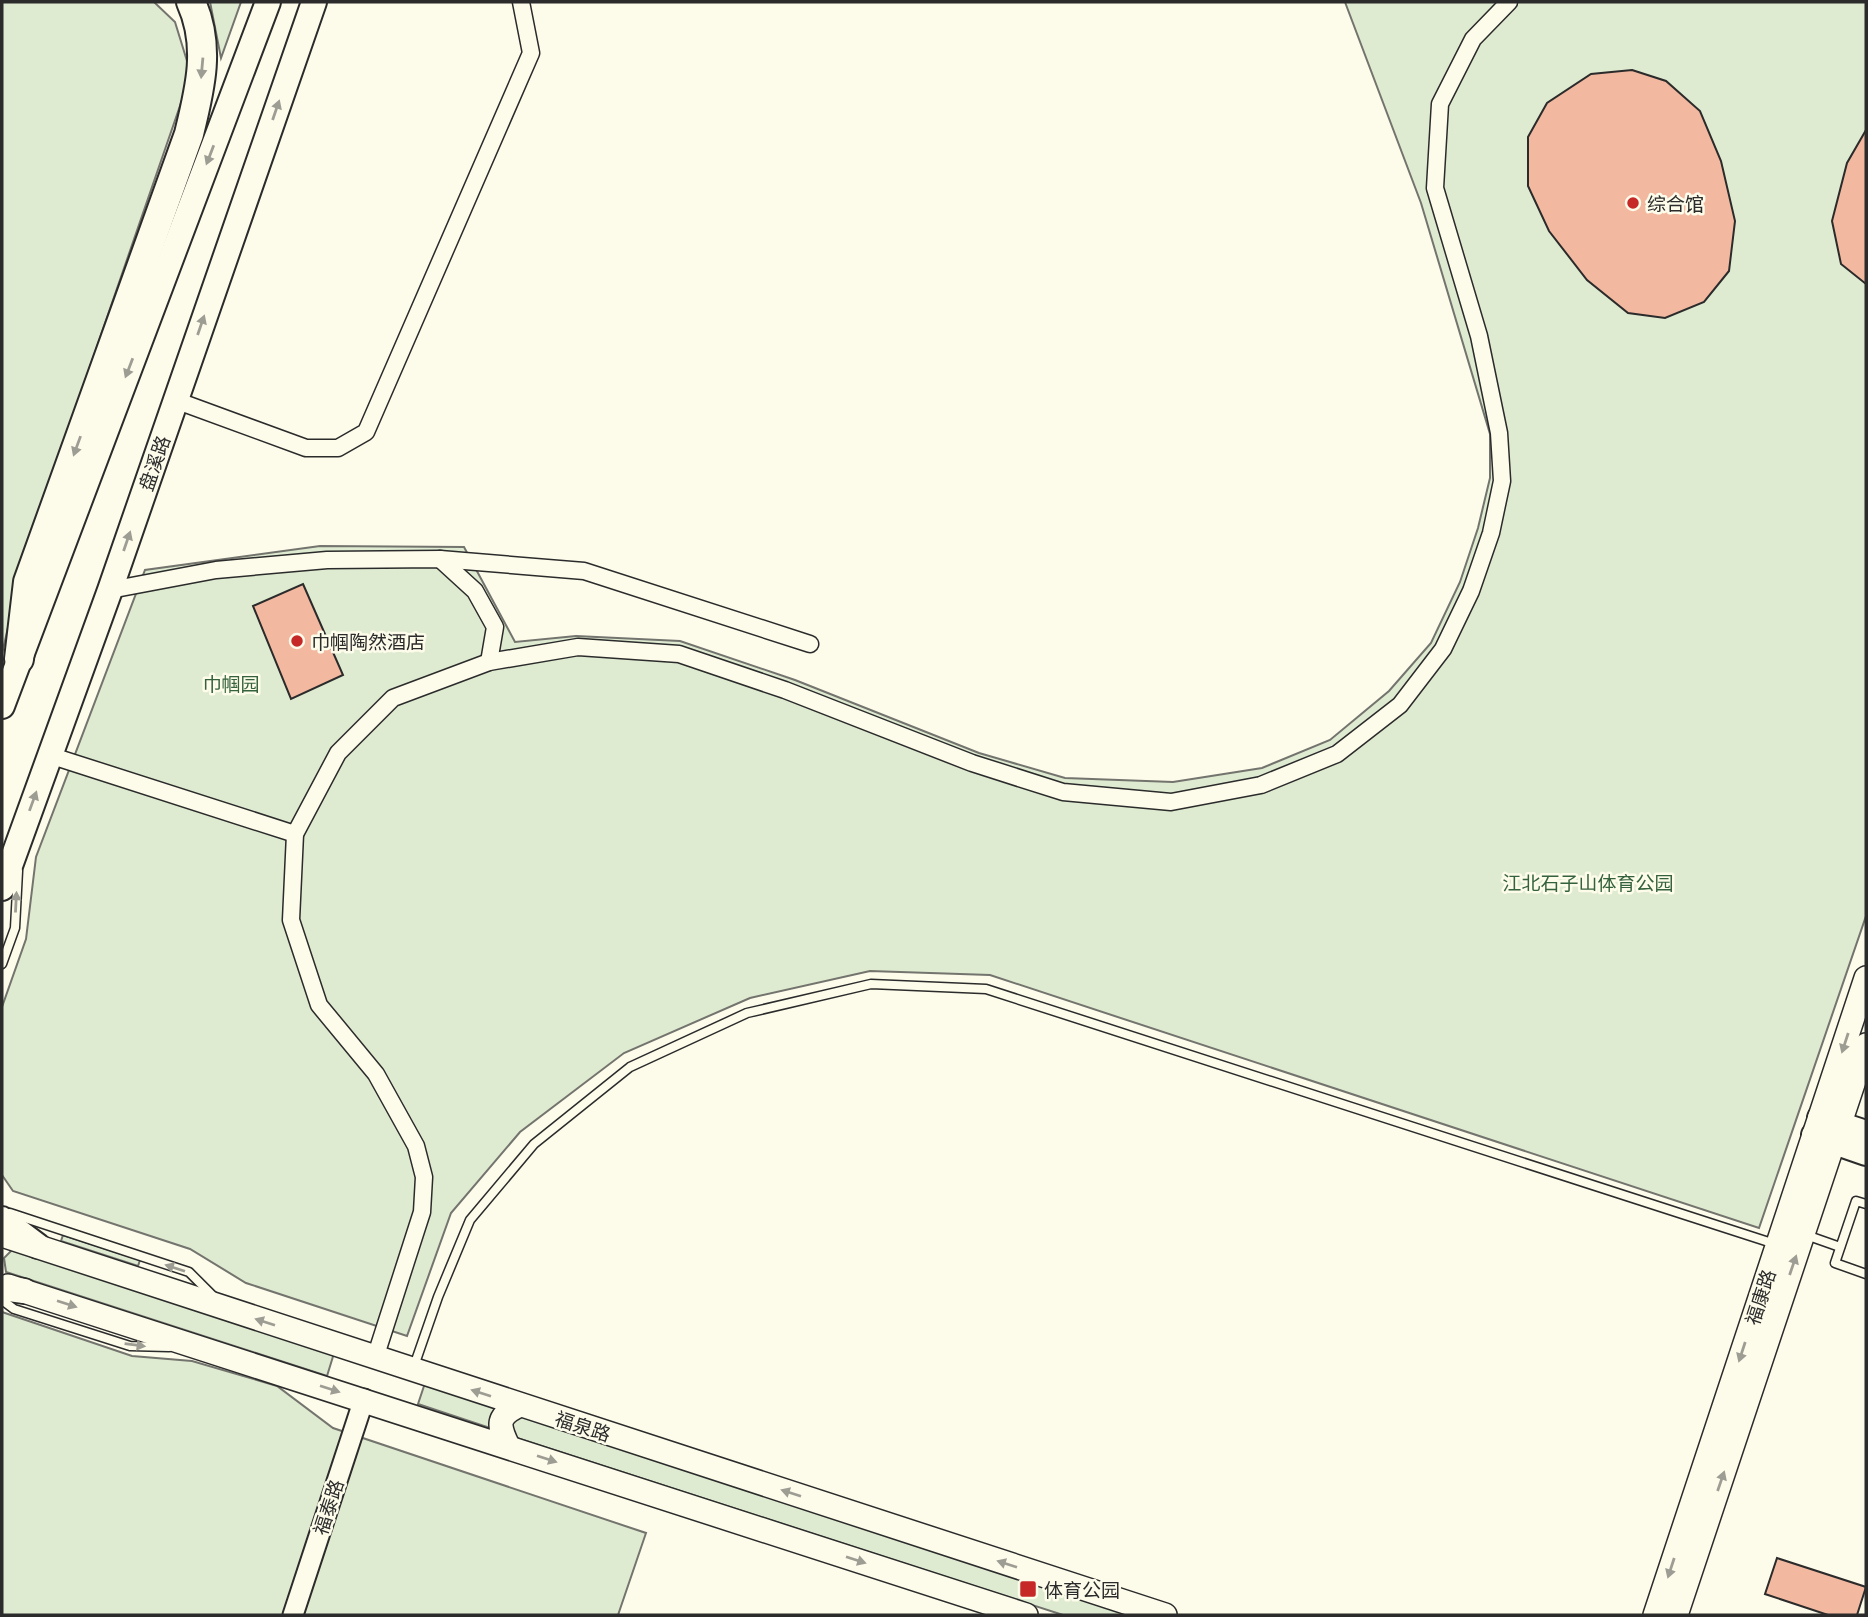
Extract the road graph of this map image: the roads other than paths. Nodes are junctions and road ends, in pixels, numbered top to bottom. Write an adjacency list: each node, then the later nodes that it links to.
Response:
1 (191, 2): 10 (highway, one-way to 10)
2 (314, 2): 6 (main road, 盘溪路, one-way to 2)
3 (521, 2): 6 (street)
4 (1509, 2): 11 (street)
5 (264, 12): 10 (main road, one-way to 10)
6 (175, 400): 8 (main road, 盘溪路, one-way to 6)
7 (440, 559): 8 (street); 9 (street); 11 (street)
8 (110, 590): 13 (main road, 盘溪路)
9 (810, 644)
10 (19, 659): 12 (main road)
11 (489, 662): 14 (street)
12 (2, 706)
13 (49, 755): 14 (street); 15 (main road, 盘溪路, one-way to 13)
14 (295, 834): 32 (street)
15 (20, 838): 16 (main road, 盘溪路); 17 (lane, one-way to 15)
16 (2, 888)
17 (2, 964)
18 (1866, 978): 20 (main road, 福康路, one-way to 20)
19 (1866, 1045): 20 (main road, 福康路)
20 (1827, 1130): 21 (main road); 22 (main road); 25 (main road, 福康路); 40 (main road, 福康路, one-way to 40)
21 (1866, 1133)
22 (1866, 1153)
23 (1866, 1205): 28 (lane)
24 (2, 1210): 31 (lane, one-way to 24)
25 (1803, 1234): 28 (lane); 41 (main road, 福康路, one-way to 25)
26 (12, 1237): 31 (main road, 福泉路)
27 (1775, 1244): 33 (lane)
28 (1840, 1247): 29 (lane)
29 (1866, 1274)
30 (7, 1291): 34 (main road, one-way to 34)
31 (227, 1309): 32 (main road, 福泉路, one-way to 31)
32 (375, 1358): 33 (main road, 福泉路)
33 (412, 1370): 35 (main road, 福泉路, one-way to 33)
34 (364, 1399): 36 (main road); 37 (street, 福泰路)
35 (520, 1405): 36 (main road); 39 (main road, 福泉路, one-way to 35)
36 (508, 1446): 38 (main road, one-way to 38)
37 (293, 1615)
38 (1026, 1615)
39 (1165, 1615)
40 (1655, 1615)
41 (1676, 1615)

